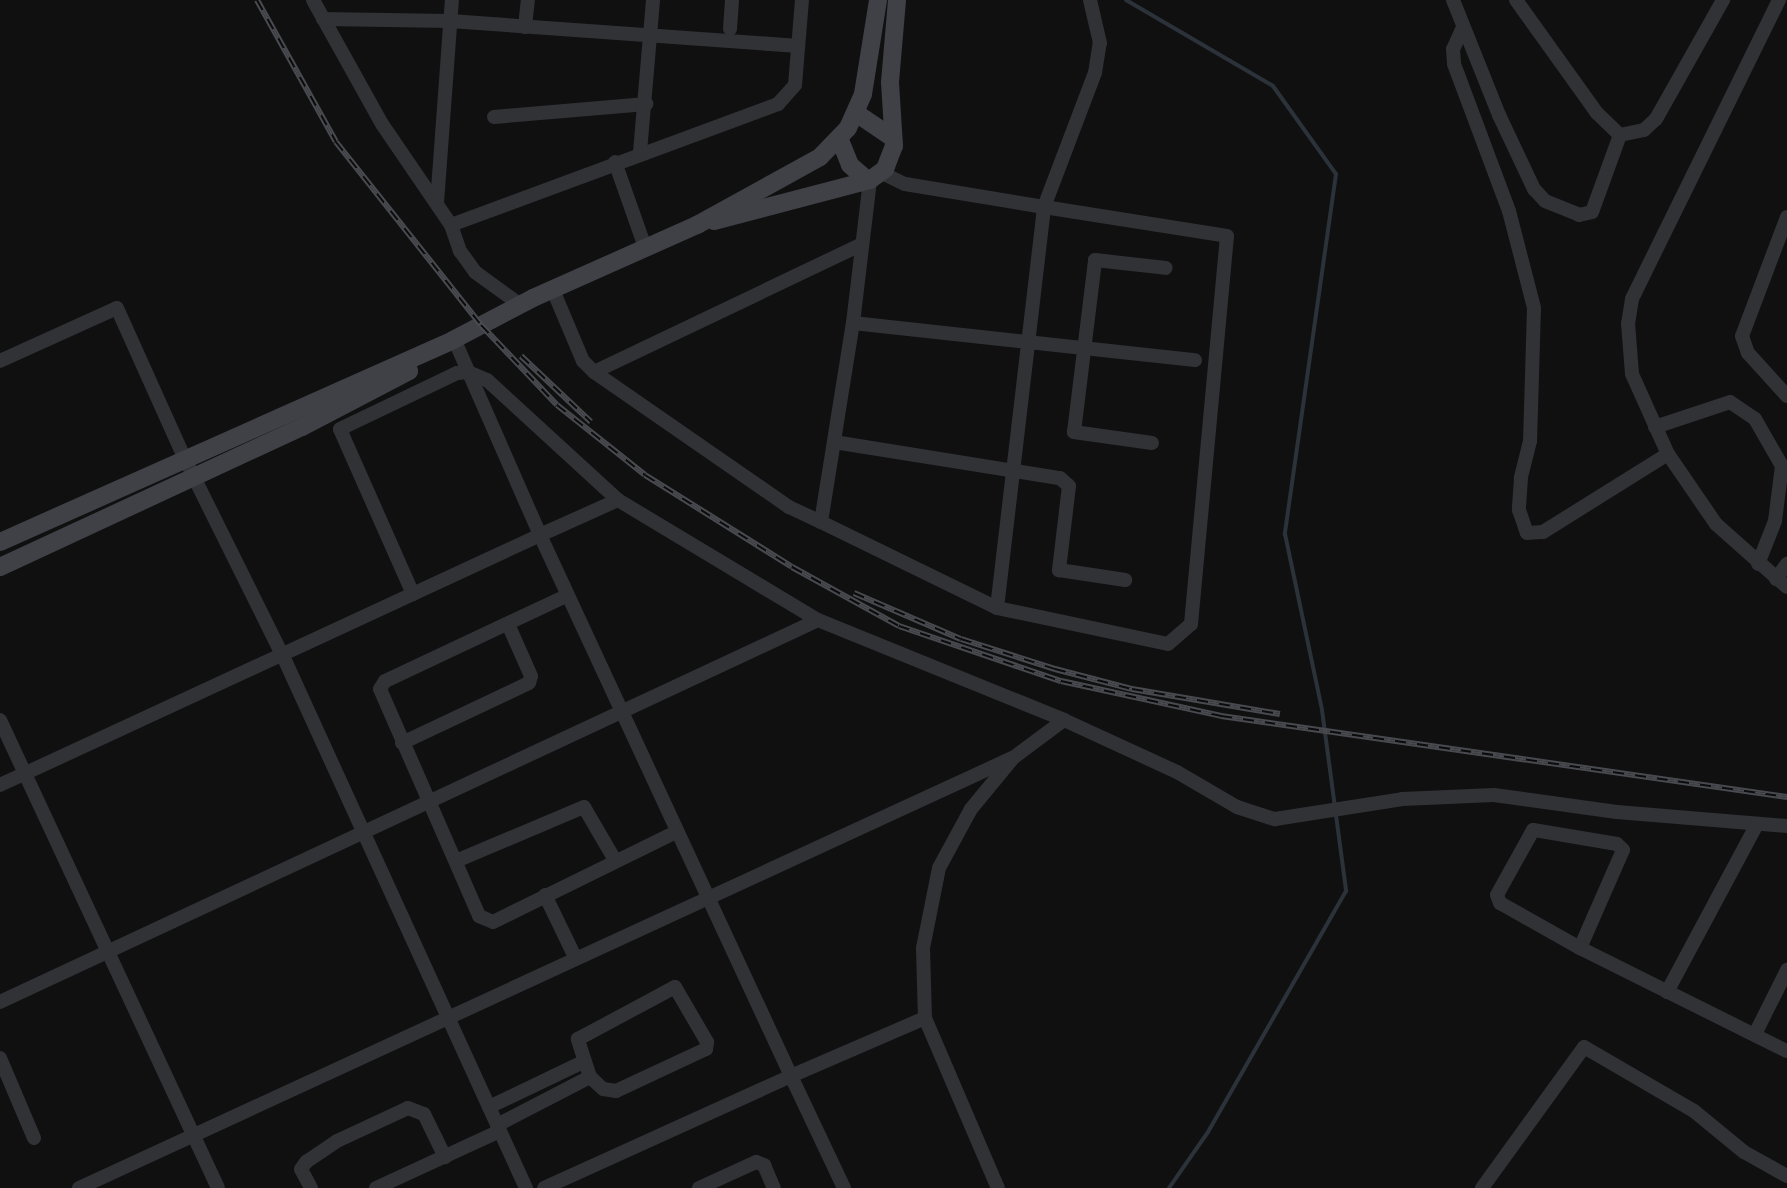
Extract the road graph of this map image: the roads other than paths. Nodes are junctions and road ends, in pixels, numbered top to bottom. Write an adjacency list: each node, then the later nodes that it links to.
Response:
1 (313, 0): 15 (street)
2 (452, 0): 16 (street)
3 (528, 0): 17 (street)
4 (653, 0): 20 (street)
5 (732, 0): 19 (street)
6 (802, 0): 21 (street)
7 (878, 0): 23 (main road)
8 (897, 0): 26 (main road)
9 (1090, 0): 32 (street)
10 (1453, 0): 18 (street)
11 (1516, 0): 25 (street)
12 (1723, 0): 25 (street)
13 (1776, 6): 14 (street); 51 (street)
14 (1787, 18)
15 (323, 19): 16 (street); 31 (street)
16 (450, 21): 17 (street); 31 (street)
17 (525, 27): 20 (street)
18 (1463, 27): 25 (street); 55 (street)
19 (730, 29)
20 (649, 37): 21 (street); 22 (street)
21 (798, 46): 28 (street)
22 (646, 104): 24 (street); 28 (street)
23 (856, 113): 26 (main road); 27 (main road)
24 (494, 117)
25 (1620, 135)
26 (893, 138): 30 (main road)
27 (840, 140): 30 (main road); 35 (main road)
28 (640, 152): 29 (street)
29 (615, 162): 34 (street); 37 (street)
30 (873, 178): 32 (street); 35 (main road); 36 (street)
31 (437, 203): 34 (street)
32 (1044, 207): 42 (street); 70 (street)
33 (1787, 218): 49 (street)
34 (451, 225): 40 (street)
35 (697, 225): 37 (main road)
36 (862, 244): 41 (street); 48 (street)
37 (645, 247): 39 (main road)
38 (1166, 268): 44 (street)
39 (554, 290): 40 (main road); 43 (main road); 48 (street)
40 (519, 304): 50 (main road)
41 (853, 322): 42 (street); 53 (street)
42 (1026, 343): 44 (street); 57 (street)
43 (458, 348): 47 (street); 50 (main road)
44 (1084, 349): 45 (street); 54 (street)
45 (1195, 360)
46 (0, 361): 56 (street)
47 (468, 372): 52 (street); 59 (street); 61 (street)
48 (594, 372): 60 (street)
49 (1787, 396)
50 (327, 403): 52 (street); 56 (main road); 58 (main road)
51 (1655, 427): 55 (street); 63 (street)
52 (340, 429): 68 (street)
53 (834, 442): 57 (street); 60 (street)
54 (1152, 443)
55 (1668, 454): 63 (street)
56 (185, 459): 58 (street); 62 (main road)
57 (1015, 467): 66 (street); 70 (street)
58 (194, 476): 65 (main road); 73 (street)
59 (618, 500): 61 (street); 71 (street)
60 (820, 522): 70 (street)
61 (540, 535): 68 (street); 69 (street)
62 (0, 542)
63 (1758, 564): 67 (street)
64 (1787, 564): 67 (street)
65 (0, 567)
66 (1125, 580)
67 (1782, 583)
68 (413, 594): 73 (street)
69 (566, 597): 72 (street); 74 (street)
70 (997, 608)
71 (818, 620): 74 (street); 76 (street)
72 (508, 624): 77 (street); 77 (street)
73 (283, 656): 79 (street); 85 (street)
74 (621, 712): 81 (street); 84 (street)
75 (0, 720): 79 (street)
76 (1064, 720): 78 (street); 82 (street)
77 (402, 743): 81 (street)
78 (1014, 758): 88 (street); 97 (street)
79 (25, 774): 80 (street); 91 (street)
80 (0, 785)
81 (428, 802): 85 (street); 87 (street)
82 (1757, 824): 83 (street); 94 (street)
83 (1787, 826)
84 (676, 832): 86 (street); 88 (street)
85 (362, 833): 91 (street); 96 (street)
86 (615, 860): 87 (street); 89 (street)
87 (456, 861): 89 (street)
88 (708, 895): 92 (street); 102 (street)
89 (545, 896): 92 (street)
90 (1580, 948): 90 (street); 94 (street)
91 (109, 954): 95 (street); 106 (street)
92 (575, 957): 96 (street)
93 (1787, 970): 98 (street)
94 (1667, 992): 98 (street)
95 (0, 1002)
96 (447, 1016): 104 (street); 106 (street)
97 (925, 1018): 102 (street); 119 (street)
98 (1755, 1034): 99 (street)
99 (1787, 1051)
100 (0, 1058): 107 (street)
101 (583, 1062): 103 (street); 103 (street); 104 (street)
102 (790, 1076): 115 (street); 118 (street)
103 (590, 1077): 105 (street)
104 (489, 1107): 105 (street)
105 (499, 1128): 108 (street); 114 (street)
106 (193, 1134): 110 (street); 111 (street)
107 (34, 1138)
108 (445, 1157): 112 (street); 113 (street)
109 (1787, 1176): 120 (street)
110 (79, 1188)
111 (218, 1188)
112 (311, 1188)
113 (376, 1188)
114 (526, 1188)
115 (544, 1188)
116 (699, 1188): 117 (street)
117 (774, 1188)
118 (844, 1188)
119 (998, 1188)
120 (1482, 1188)

